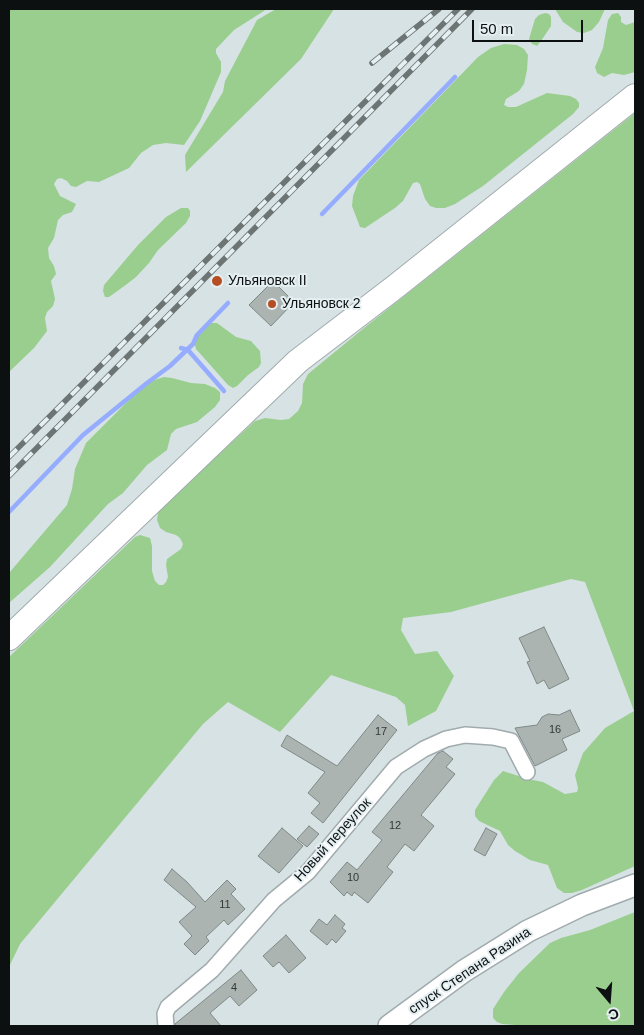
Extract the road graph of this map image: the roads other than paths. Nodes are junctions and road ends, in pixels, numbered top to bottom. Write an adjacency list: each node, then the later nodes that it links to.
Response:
1 (635, 96): 2 (main road)
2 (9, 638)
3 (527, 772): 5 (street, Новый переулок)
4 (635, 885): 6 (main road, спуск Степана Разина)
5 (166, 1026)
6 (389, 1026)

